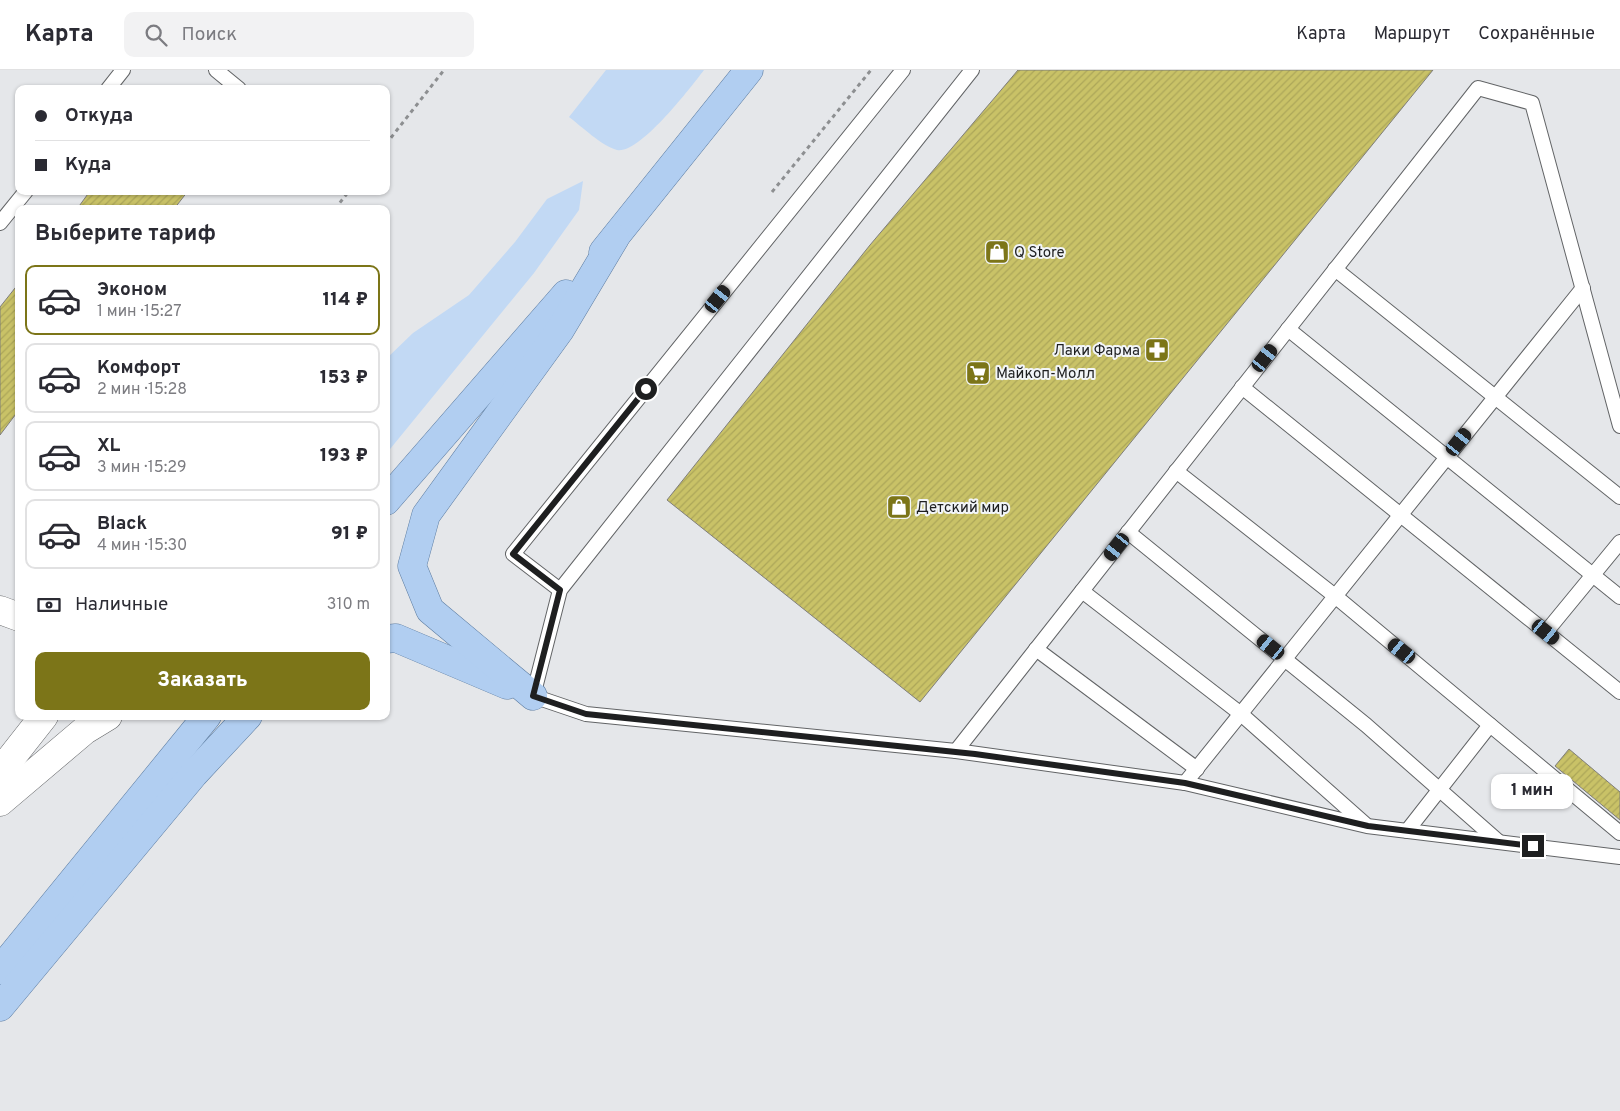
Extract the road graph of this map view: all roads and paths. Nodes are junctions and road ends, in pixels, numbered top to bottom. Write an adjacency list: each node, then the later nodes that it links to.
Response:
1 (123, 70): 8 (lane)
2 (216, 70): 9 (lane)
3 (444, 70): 10 (path)
4 (749, 70): 16 (main road)
5 (871, 70): 11 (path)
6 (903, 70): 31 (lane)
7 (972, 70): 31 (lane)
8 (111, 85)
9 (234, 85)
10 (390, 139)
11 (772, 192)
12 (23, 195): 15 (lane)
13 (346, 195): 14 (path)
14 (338, 205)
15 (0, 223)
16 (615, 238): 25 (main road); 42 (main road)
17 (1335, 269): 18 (lane); 19 (lane); 21 (lane)
18 (1583, 288): 21 (lane); 22 (lane)
19 (1288, 329): 20 (lane); 23 (lane)
20 (1242, 387): 24 (lane); 27 (lane)
21 (1495, 397): 23 (lane); 26 (lane)
22 (1620, 426)
23 (1447, 457): 27 (lane); 30 (lane)
24 (1176, 471): 28 (lane); 33 (lane)
25 (390, 496)
26 (1620, 497)
27 (1401, 514): 33 (lane); 37 (lane)
28 (1128, 532): 32 (lane); 40 (lane)
29 (1620, 542): 30 (lane)
30 (1594, 574): 34 (lane); 37 (lane)
31 (560, 590): 42 (lane)
32 (1082, 591): 39 (lane); 43 (lane)
33 (1335, 596): 40 (lane); 48 (lane)
34 (1620, 597)
35 (0, 610): 36 (street)
36 (15, 615)
37 (1546, 632): 41 (lane)
38 (390, 639): 42 (main road)
39 (1036, 649): 49 (lane); 50 (lane)
40 (1286, 658): 43 (lane); 53 (lane)
41 (1620, 692)
42 (533, 696): 49 (lane)
43 (1241, 714): 50 (lane); 55 (lane)
44 (41, 720): 51 (street)
45 (101, 720): 54 (street)
46 (204, 720): 60 (main road)
47 (244, 720): 61 (main road)
48 (1490, 725): 53 (lane); 57 (lane)
49 (956, 751): 52 (lane)
50 (1196, 769): 52 (lane)
51 (0, 772)
52 (1185, 783): 55 (lane)
53 (1439, 789): 56 (lane); 58 (lane)
54 (0, 802)
55 (1368, 826): 56 (lane)
56 (1407, 830): 58 (lane)
57 (1620, 833)
58 (1499, 842): 59 (lane)
59 (1620, 857)
60 (0, 970)
61 (0, 1007)

